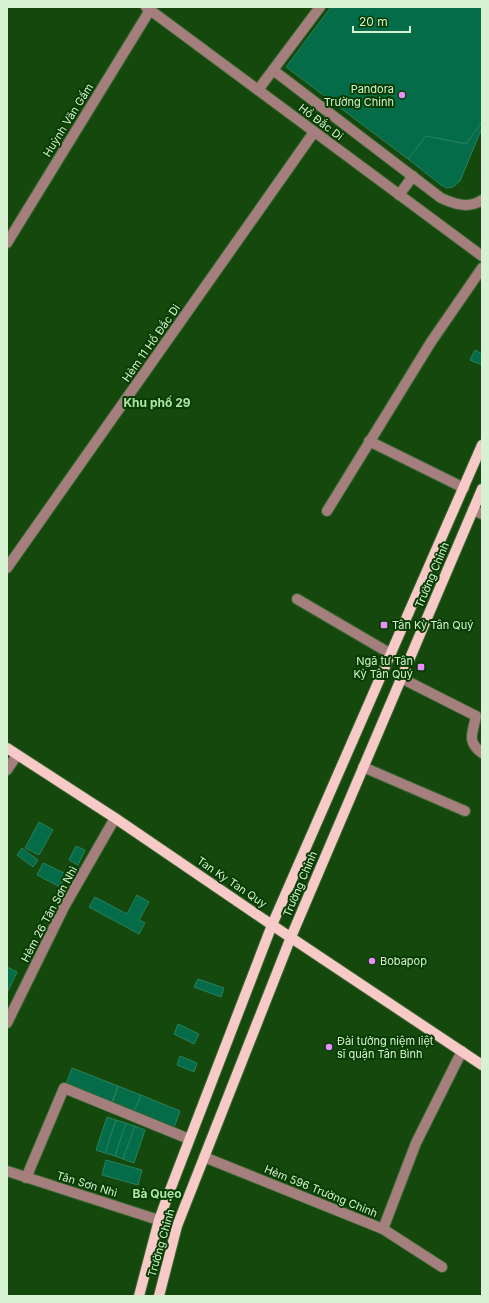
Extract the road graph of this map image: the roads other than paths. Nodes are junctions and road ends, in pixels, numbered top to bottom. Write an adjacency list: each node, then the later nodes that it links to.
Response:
1 (320, 7): 3 (street)
2 (148, 8): 4 (street, Hồ Đắc Di); 9 (street, Huỳnh Văn Gấm)
3 (273, 70): 4 (street); 6 (street)
4 (258, 90): 5 (street, Hồ Đắc Di)
5 (314, 132): 7 (street, Hồ Đắc Di); 18 (street, Hẻm 11 Hồ Đắc Di)
6 (413, 176): 7 (street); 8 (street)
7 (399, 195): 10 (street, Hồ Đắc Di)
8 (482, 200)
9 (7, 242)
10 (482, 256)
11 (482, 268): 12 (street)
12 (369, 441): 14 (street); 16 (street)
13 (482, 445): 14 (main road, Trường Chinh)
14 (464, 488): 20 (main road, Trường Chinh)
15 (482, 489): 17 (main road, Trường Chinh)
16 (327, 511)
17 (477, 512): 21 (main road, Trường Chinh)
18 (7, 568)
19 (297, 599): 20 (street)
20 (391, 654): 29 (main road, Trường Chinh)
21 (401, 678): 23 (street); 25 (main road, Trường Chinh)
22 (7, 748): 24 (main road, Tan Ky Tan Quy)
23 (482, 753)
24 (17, 755): 26 (street); 28 (main road, Tan Ky Tan Quy)
25 (363, 767): 27 (street); 30 (main road, Trường Chinh)
26 (7, 770)
27 (465, 811)
28 (116, 818): 29 (main road, Tan Ky Tan Quy); 31 (street, Hẻm 26 Tân Sơn Nhì)
29 (272, 925): 30 (main road, Tan Ky Tan Quy); 34 (main road, Trường Chinh)
30 (291, 937): 32 (main road, Tan Ky Tan Quy); 35 (main road, Trường Chinh)
31 (7, 1023)
32 (462, 1051): 33 (main road, Tan Ky Tan Quy); 40 (street, Hẻm 596 Trường Chinh)
33 (482, 1065)
34 (189, 1139): 37 (street); 38 (main road, Trường Chinh)
35 (204, 1157): 39 (main road, Trường Chinh); 40 (street, Hẻm 596 Trường Chinh)
36 (7, 1171): 37 (street, Tân Sơn Nhì)
37 (26, 1178): 38 (street, Tân Sơn Nhì)
38 (159, 1220): 39 (street, Tân Sơn Nhì); 42 (main road, Trường Chinh)
39 (177, 1226): 43 (main road, Trường Chinh)
40 (383, 1229): 41 (street)
41 (442, 1267)
42 (139, 1296)
43 (159, 1296)

